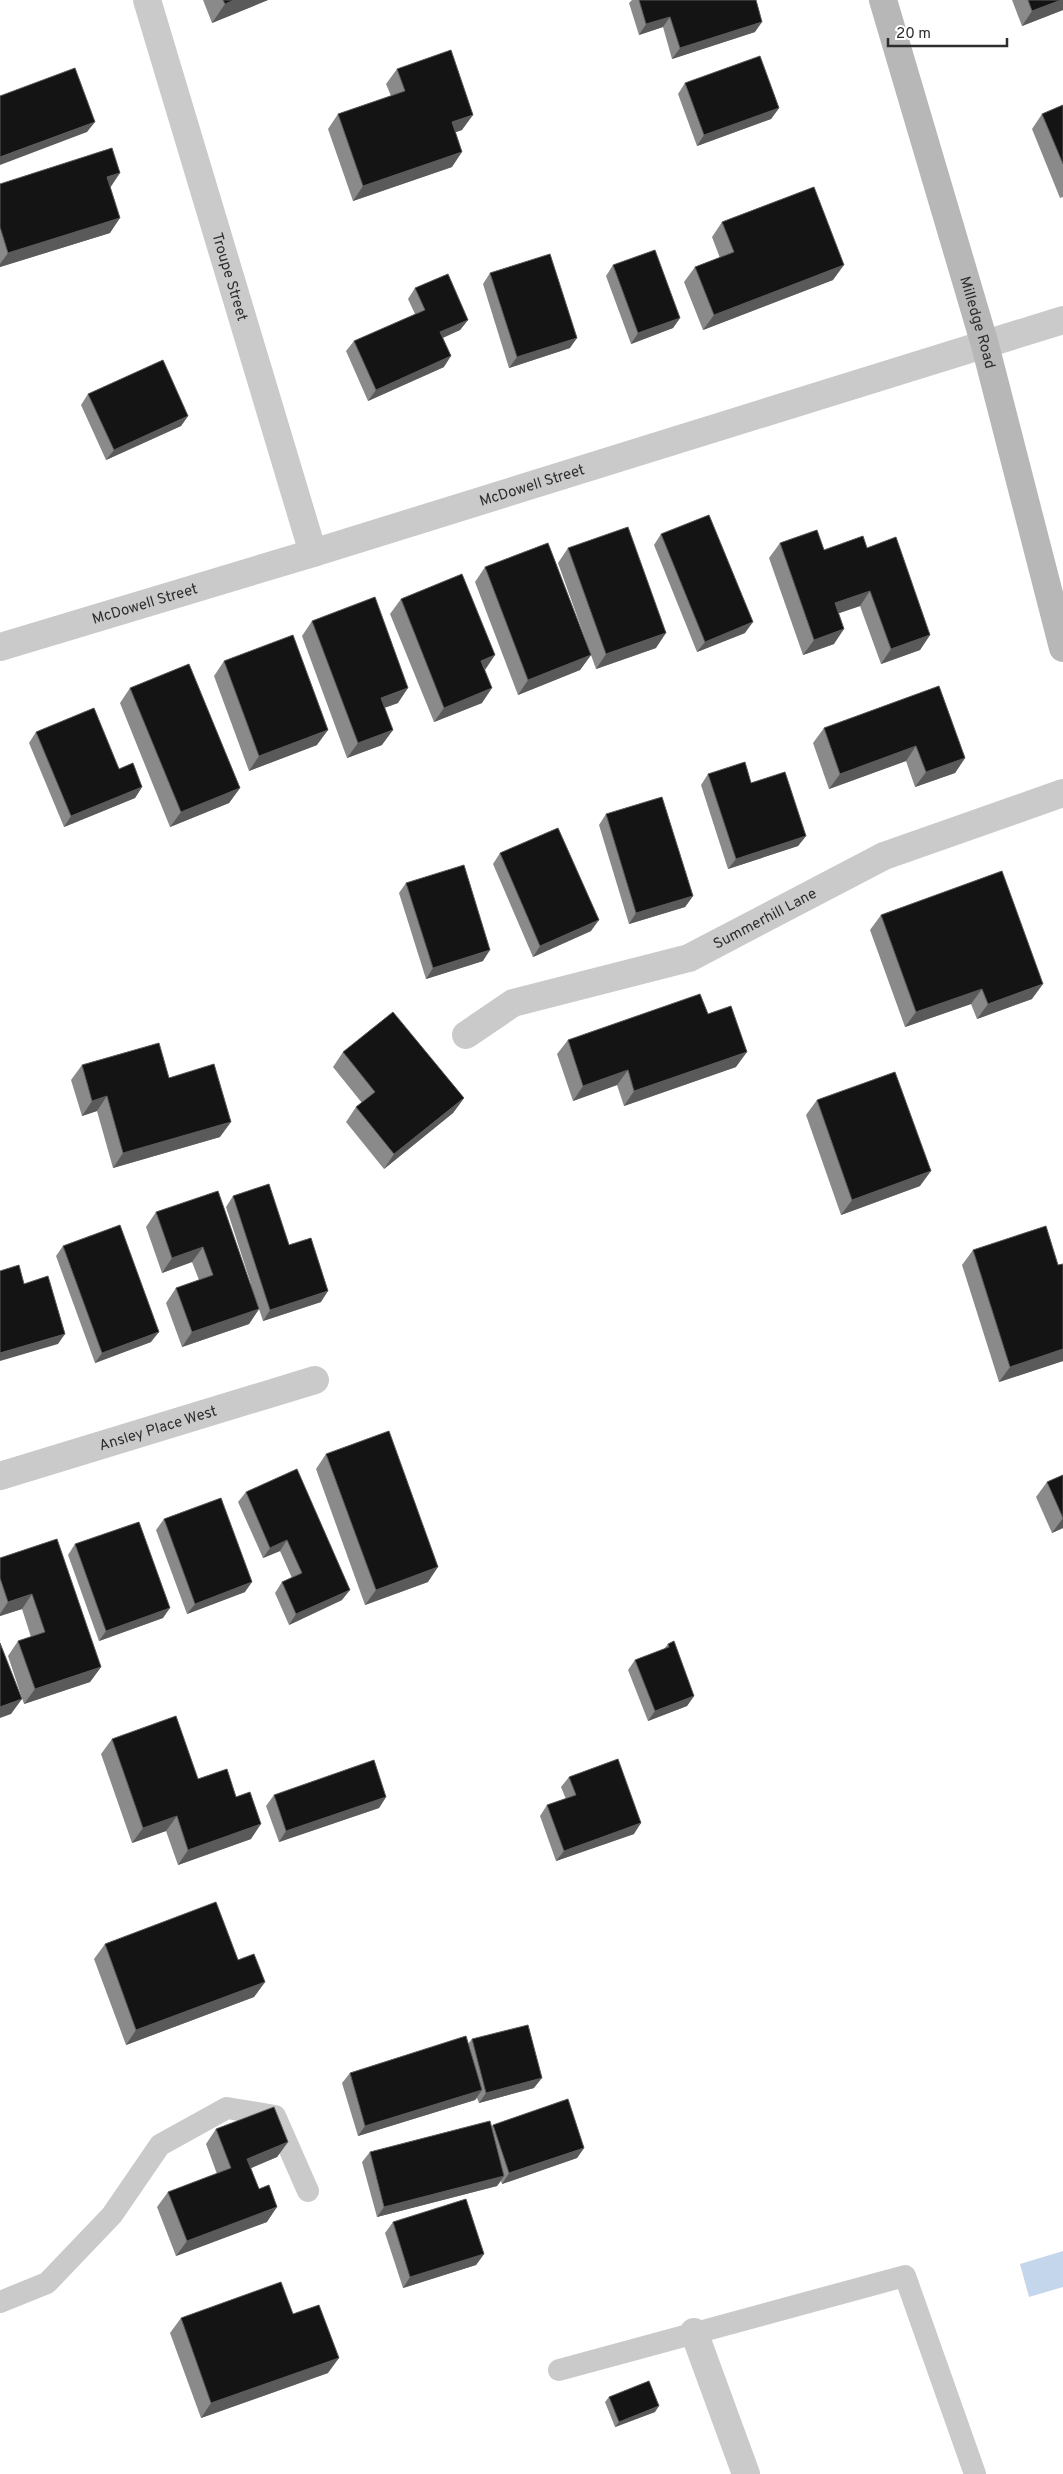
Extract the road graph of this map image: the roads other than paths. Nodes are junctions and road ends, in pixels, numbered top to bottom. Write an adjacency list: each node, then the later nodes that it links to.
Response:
1 (146, 0): 5 (street, Troupe Street)
2 (883, 0): 4 (street, Milledge Road)
3 (1063, 320): 4 (street, McDowell Street)
4 (985, 345): 5 (street, McDowell Street); 7 (street, Milledge Road)
5 (313, 553): 6 (street, McDowell Street)
6 (0, 647)
7 (1063, 648)
8 (1063, 793): 9 (street, Summerhill Lane)
9 (466, 1035)
10 (315, 1380): 11 (street, Ansley Place West)
11 (0, 1476)
12 (308, 2191): 13 (lane)
13 (0, 2302)
14 (694, 2332): 15 (lane); 16 (street); 17 (lane)
15 (559, 2370)
16 (746, 2474)
17 (974, 2474)

